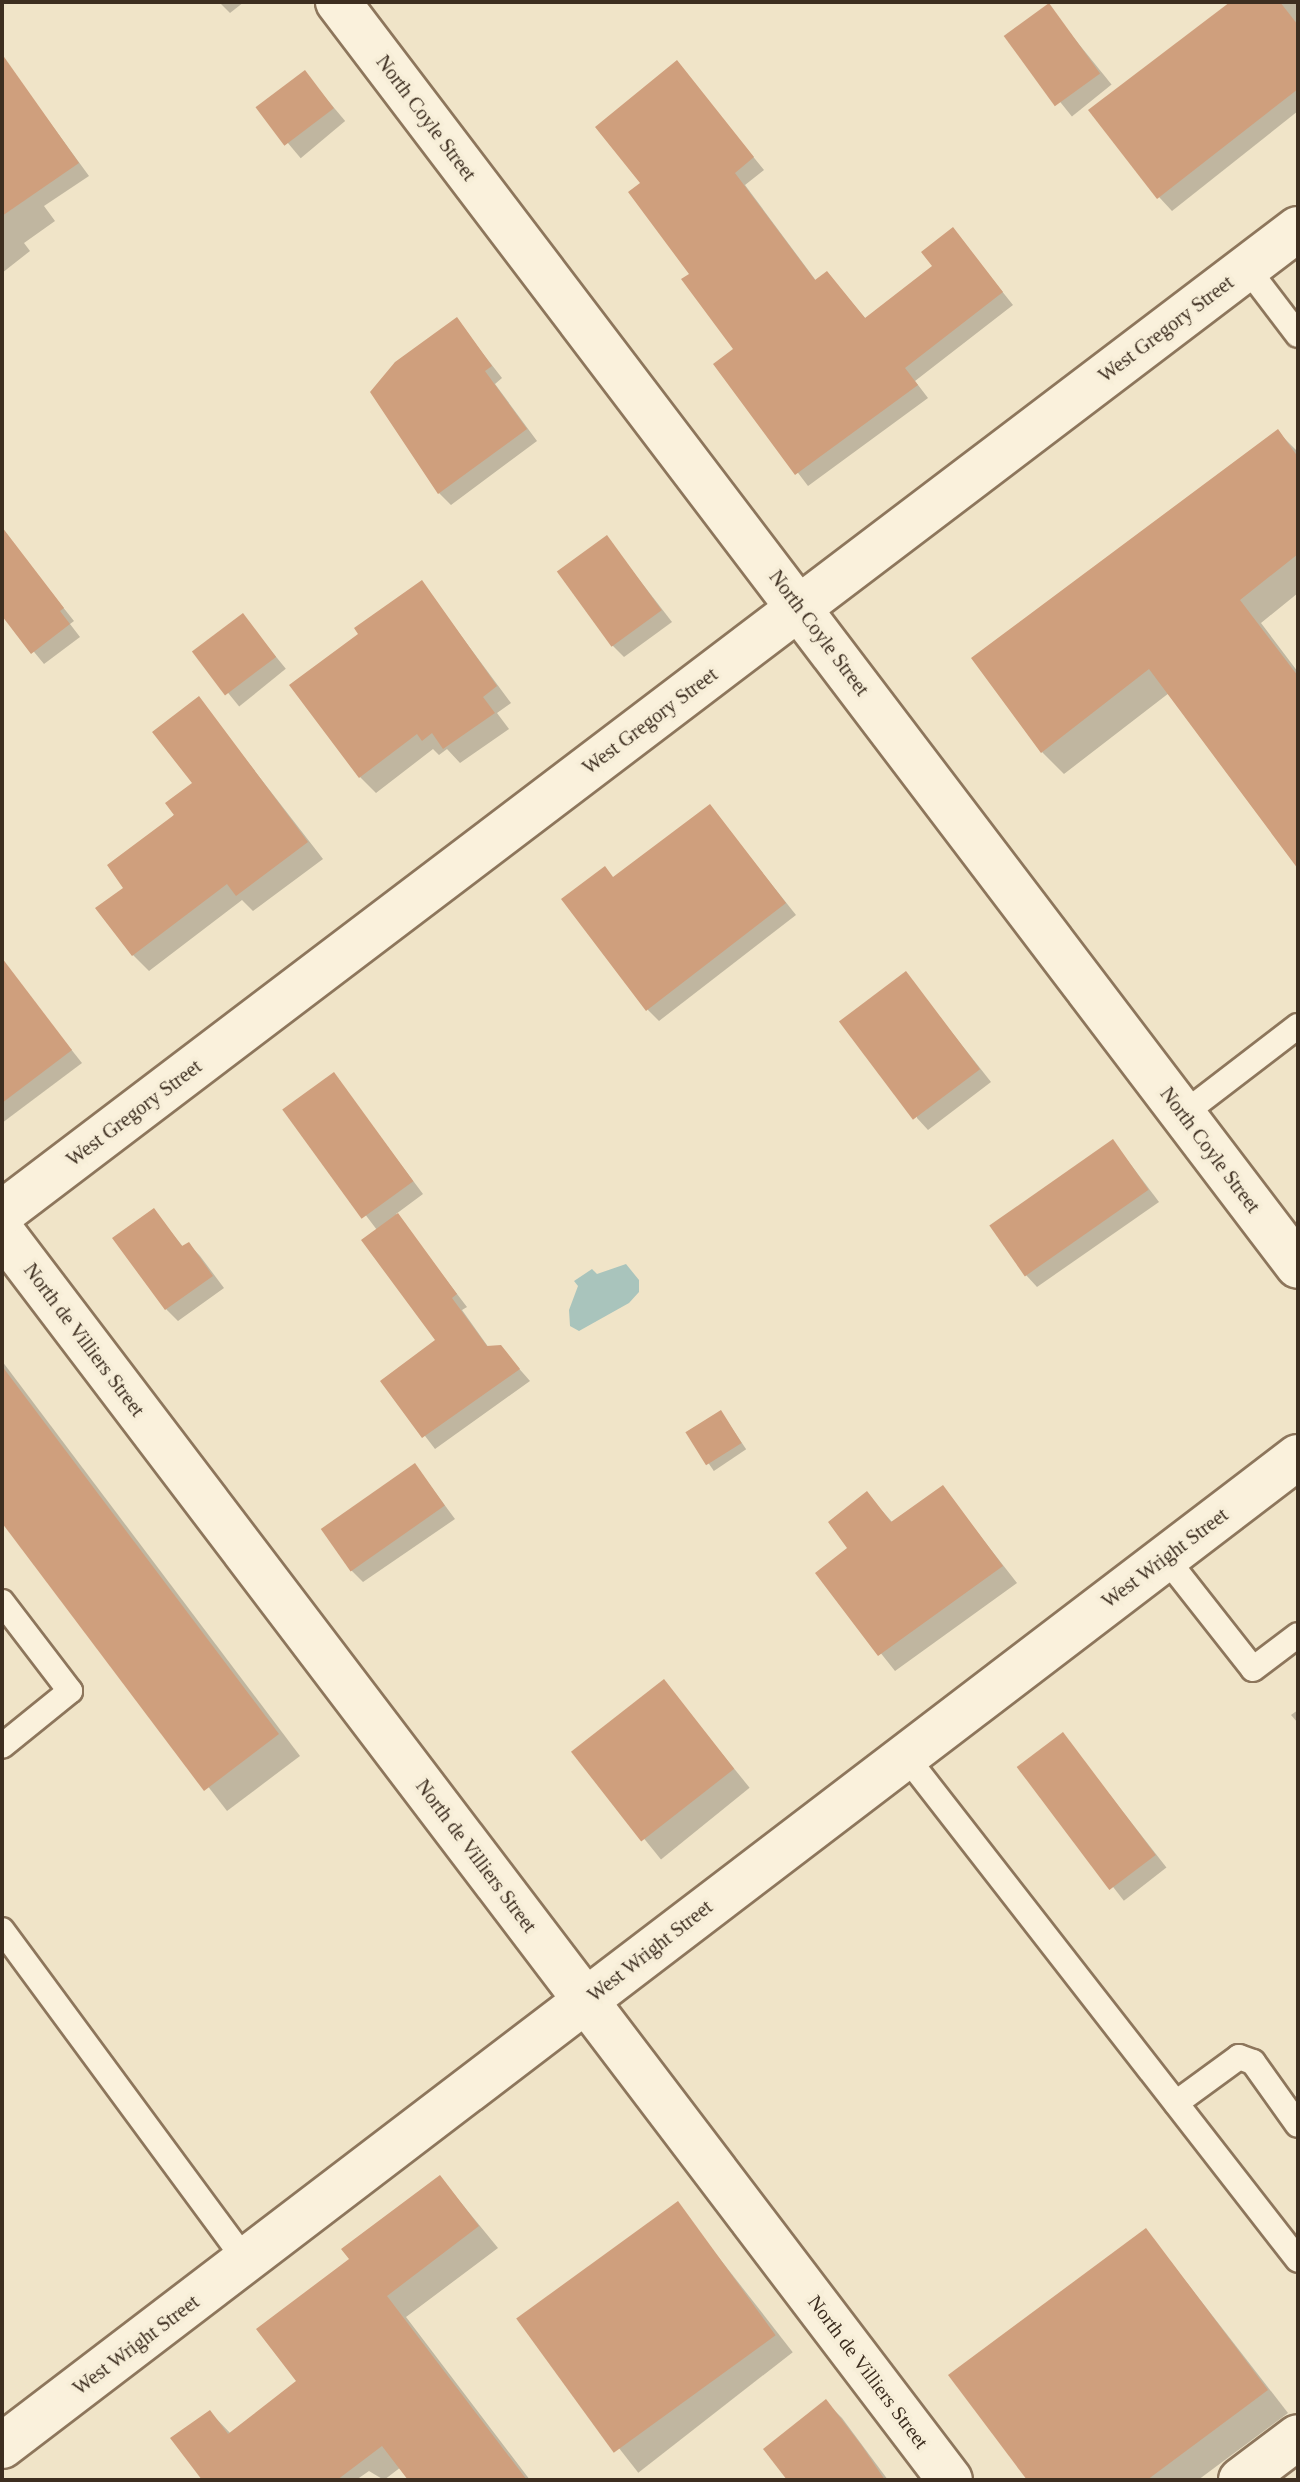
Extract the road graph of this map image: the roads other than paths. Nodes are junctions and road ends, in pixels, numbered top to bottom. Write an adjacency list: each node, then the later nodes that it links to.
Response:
1 (338, 2): 5 (street, North Coyle Street)
2 (1298, 229): 3 (street, West Gregory Street)
3 (1247, 268): 4 (lane); 5 (street, West Gregory Street)
4 (1298, 335)
5 (799, 607): 7 (street, North Coyle Street); 8 (street, West Gregory Street)
6 (1298, 1026): 7 (lane)
7 (1182, 1115): 10 (street, North Coyle Street)
8 (2, 1213)
9 (2, 1232): 18 (street, North de Villiers Street)
10 (1298, 1266)
11 (1298, 1457): 12 (street, West Wright Street)
12 (1165, 1557): 14 (lane); 16 (street, West Wright Street)
13 (2, 1602): 15 (lane)
14 (1298, 1635)
15 (2, 1746)
16 (904, 1754): 18 (street, West Wright Street); 19 (lane)
17 (2, 1930): 22 (lane)
18 (586, 2001): 22 (street, West Wright Street); 25 (street, North de Villiers Street)
19 (1176, 2103): 20 (lane); 21 (lane)
20 (1298, 2125)
21 (1298, 2260)
22 (247, 2262): 24 (street, West Wright Street)
23 (1298, 2437): 26 (street)
24 (2, 2446)
25 (950, 2480)
26 (1241, 2480)

